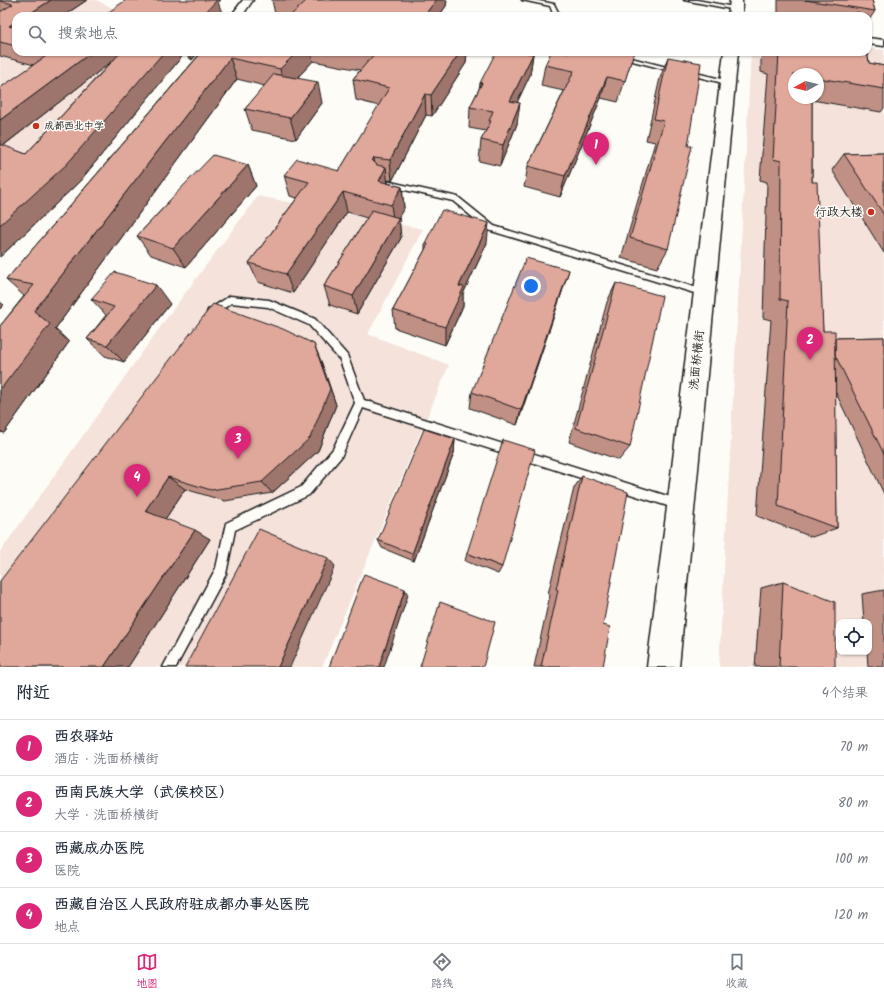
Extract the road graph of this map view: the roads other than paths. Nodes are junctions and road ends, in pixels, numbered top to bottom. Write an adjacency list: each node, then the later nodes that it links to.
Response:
1 (248, 0): 5 (street)
2 (525, 0): 6 (lane)
3 (687, 0): 4 (lane)
4 (736, 8)
5 (239, 12)
6 (555, 12)
7 (872, 42): 8 (street)
8 (883, 46)
9 (617, 56): 11 (lane)
10 (730, 56): 11 (street, 洗面桥横街)
11 (727, 82): 13 (street, 洗面桥横街)
12 (380, 182): 13 (lane)
13 (704, 293): 16 (street, 洗面桥横街)
14 (204, 318): 15 (lane)
15 (360, 403): 16 (lane); 17 (lane)
16 (681, 505): 18 (street, 洗面桥横街)
17 (169, 667)
18 (663, 667)

